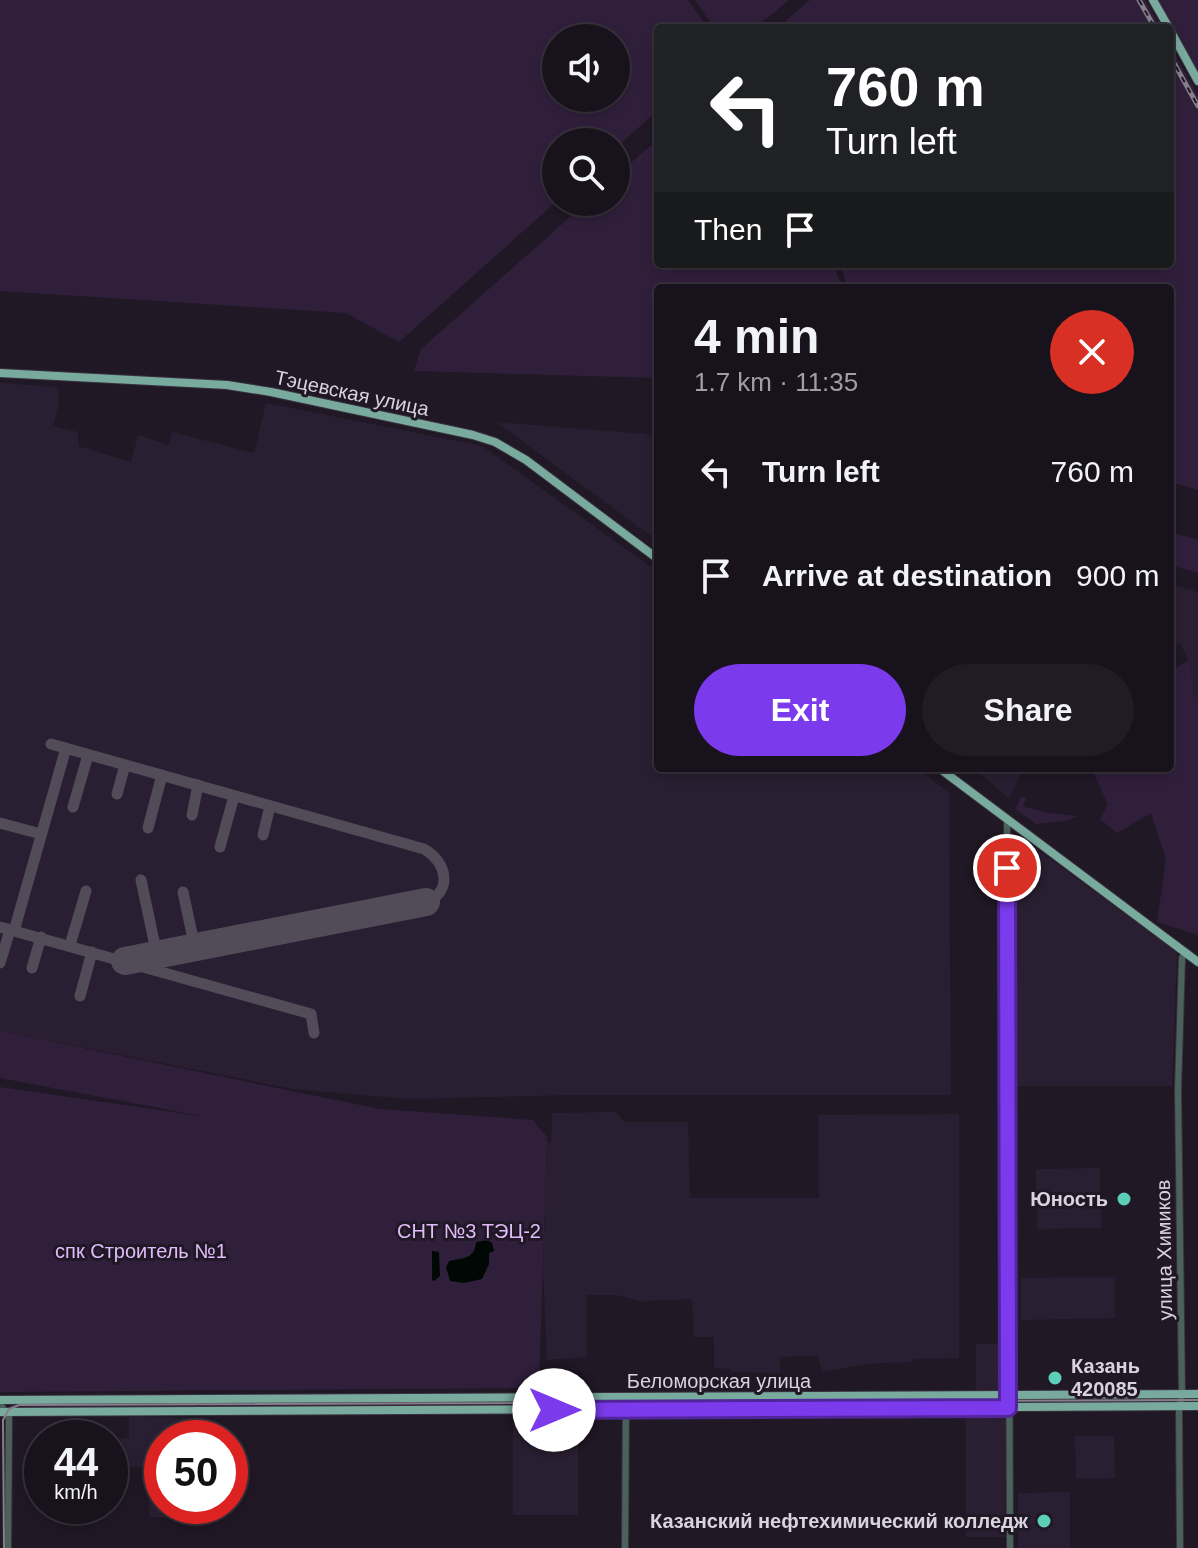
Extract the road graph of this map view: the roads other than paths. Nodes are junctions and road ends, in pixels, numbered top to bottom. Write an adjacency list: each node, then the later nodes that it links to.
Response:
1 (1153, 0): 2 (main road)
2 (1166, 24)
3 (1174, 38): 4 (main road)
4 (1198, 81)
5 (0, 373): 6 (main road, Тэцевская улица)
6 (654, 556)
7 (944, 772): 8 (main road)
8 (1007, 819): 9 (main road); 13 (street)
9 (1185, 953): 10 (main road); 11 (street, улица Химиков)
10 (1198, 962)
11 (1182, 1394): 12 (main road, Беломорская улица); 13 (main road, Беломорская улица); 17 (street, улица Химиков)
12 (1198, 1394)
13 (1009, 1395): 14 (main road, Беломорская улица); 19 (street)
14 (820, 1396): 15 (main road, Беломорская улица); 21 (main road)
15 (626, 1397): 16 (main road, Беломорская улица); 20 (street)
16 (0, 1402): 22 (street)
17 (1179, 1406): 18 (main road, Беломорская улица); 19 (main road, Беломорская улица); 26 (street, улица Химиков)
18 (1198, 1406)
19 (1008, 1408): 21 (main road, Беломорская улица); 25 (street)
20 (626, 1409): 21 (main road, Беломорская улица); 22 (main road, Беломорская улица); 24 (street)
21 (820, 1409)
22 (4, 1412): 23 (street)
23 (8, 1548)
24 (625, 1548)
25 (1010, 1548)
26 (1180, 1548)

